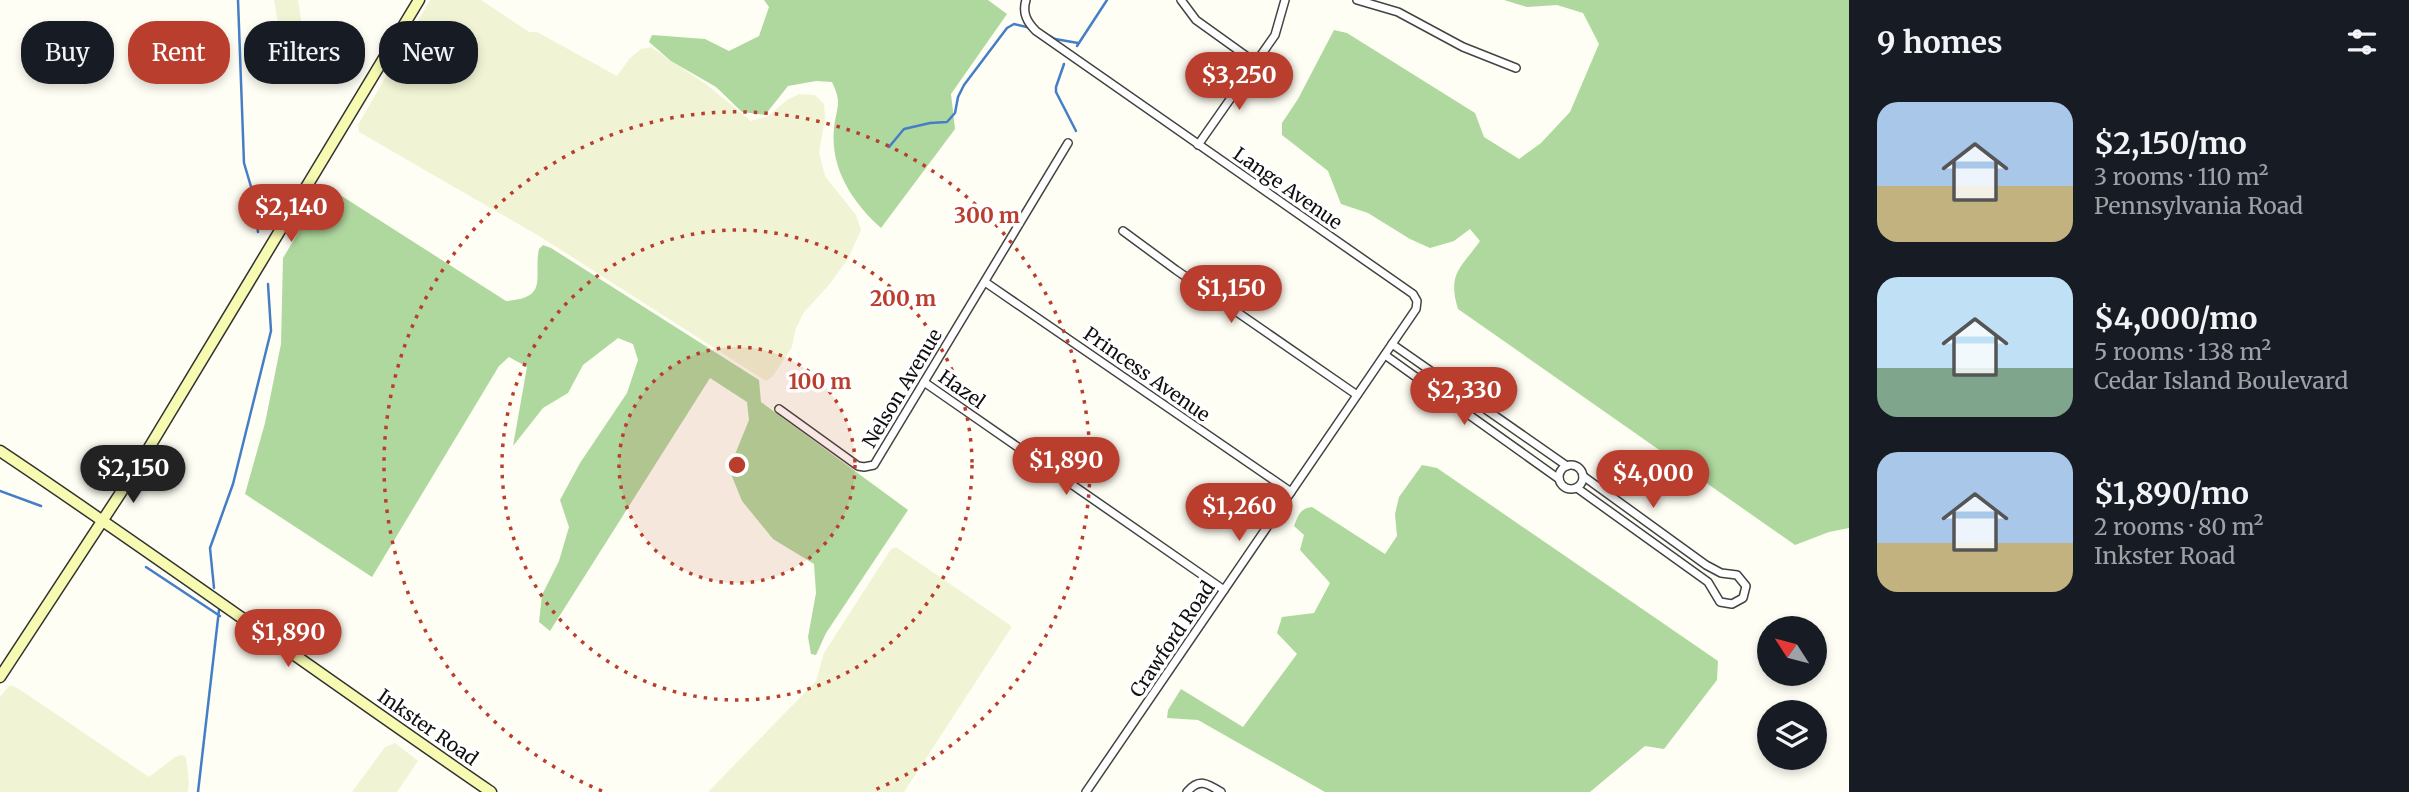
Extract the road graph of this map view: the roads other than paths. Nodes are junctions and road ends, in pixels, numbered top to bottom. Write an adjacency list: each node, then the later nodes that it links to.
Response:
1 (419, 0): 26 (street)
2 (1026, 0): 9 (street, Lange Avenue)
3 (1181, 0): 6 (street)
4 (1285, 0): 6 (street)
5 (1357, 0): 7 (street)
6 (1256, 62): 9 (street)
7 (1516, 68)
8 (1068, 143): 11 (street, Nelson Avenue)
9 (1199, 145): 12 (street, Lange Avenue)
10 (1123, 230): 16 (street)
11 (985, 282): 15 (street, Nelson Avenue); 25 (street, Princess Avenue)
12 (1413, 294): 13 (street, Crawford Road)
13 (1392, 344): 14 (street, Crawford Road); 17 (street)
14 (1385, 355): 16 (street, Crawford Road); 19 (street)
15 (924, 382): 18 (street, Nelson Avenue); 31 (street, Hazel)
16 (1357, 395): 25 (street, Crawford Road)
17 (1483, 407): 19 (street); 21 (street)
18 (779, 409)
19 (1475, 418): 23 (street)
20 (0, 451): 26 (street, Inkster Road)
21 (1567, 466): 22 (street); 23 (street)
22 (1583, 476): 24 (street); 27 (street)
23 (1559, 479): 24 (street)
24 (1577, 488): 28 (street)
25 (1291, 492): 31 (street, Crawford Road)
26 (103, 522): 32 (street); 33 (street, Inkster Road)
27 (1647, 524): 28 (street); 29 (street)
28 (1640, 534): 30 (street)
29 (1706, 565): 30 (street); 30 (street)
30 (1699, 575)
31 (1224, 590): 34 (street, Crawford Road)
32 (0, 677)
33 (491, 792)
34 (1086, 792)
35 (1187, 792): 36 (street)
36 (1221, 792)

